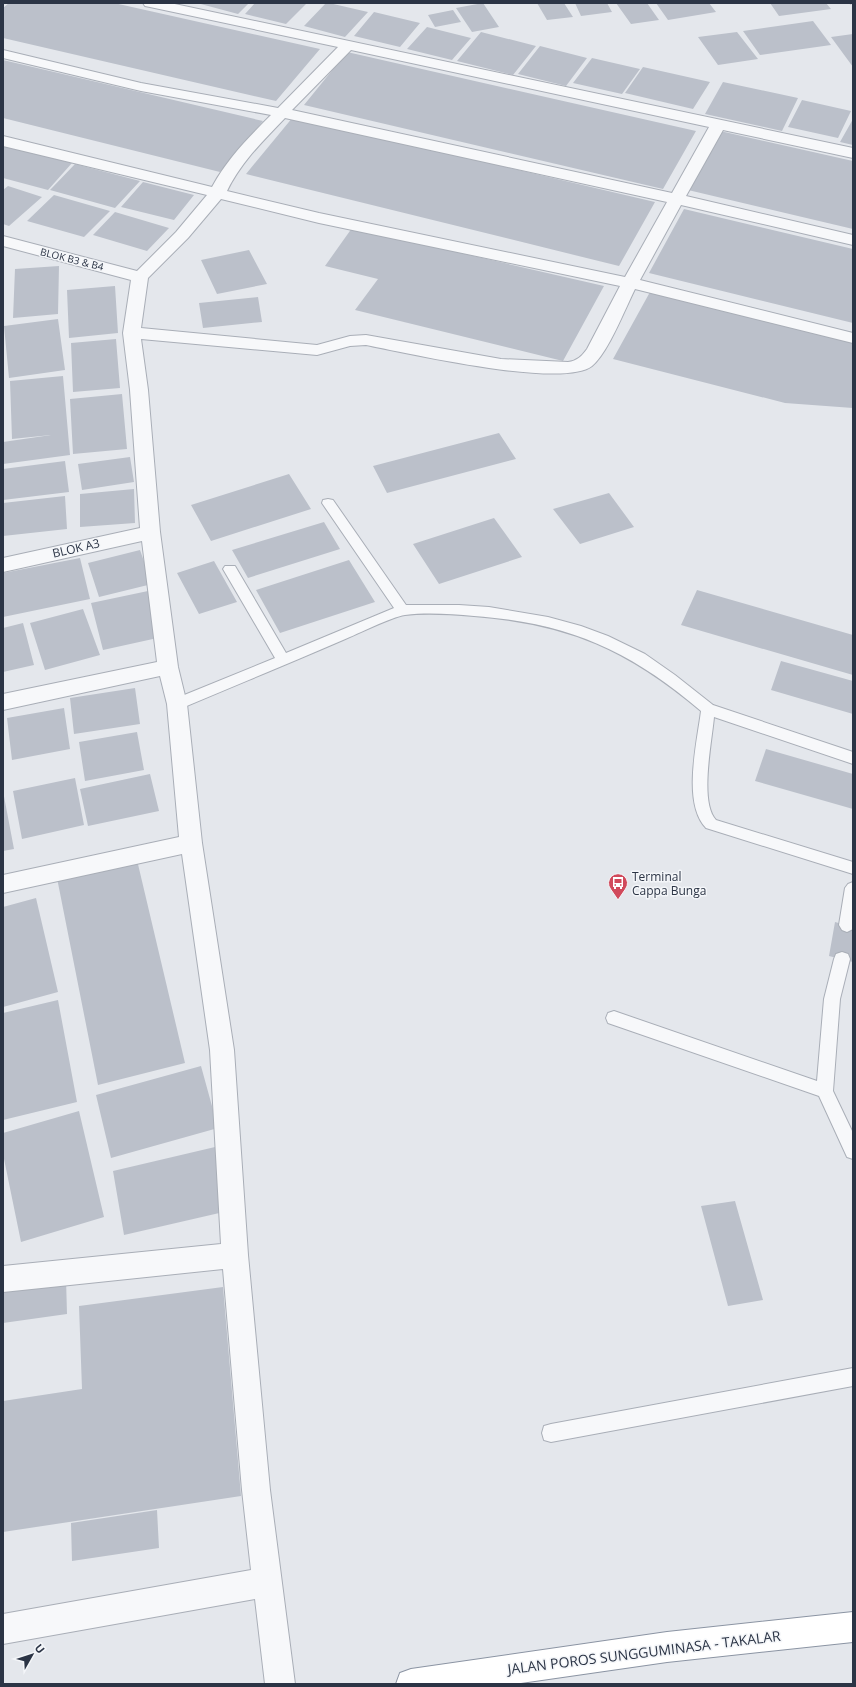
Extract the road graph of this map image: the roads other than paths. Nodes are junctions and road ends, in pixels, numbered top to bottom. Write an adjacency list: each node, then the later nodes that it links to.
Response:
1 (150, 3): 2 (street)
2 (348, 45): 4 (street); 5 (street)
3 (3, 54): 4 (street)
4 (283, 113): 8 (street); 9 (street)
5 (718, 125): 7 (street); 9 (street)
6 (3, 141): 8 (street)
7 (853, 153)
8 (216, 194): 12 (street); 13 (street)
9 (677, 199): 10 (street); 13 (street)
10 (853, 240)
11 (3, 241): 12 (street, BLOK B3 & B4)
12 (140, 276): 14 (street)
13 (630, 283): 14 (street); 15 (street)
14 (132, 333): 17 (street)
15 (853, 338)
16 (328, 503): 20 (lane)
17 (150, 532): 18 (street, BLOK A3); 22 (street)
18 (3, 565)
19 (230, 569): 21 (lane)
20 (402, 610): 21 (lane); 25 (lane)
21 (283, 660): 24 (lane)
22 (168, 667): 23 (street); 24 (street)
23 (3, 702)
24 (177, 704): 27 (street)
25 (708, 709): 26 (lane); 28 (lane)
26 (853, 758)
27 (192, 843): 29 (street); 36 (street)
28 (853, 868)
29 (3, 884)
30 (853, 888): 31 (lane)
31 (847, 925)
32 (842, 959): 34 (lane)
33 (614, 1018): 34 (lane)
34 (825, 1091): 35 (lane)
35 (853, 1151)
36 (235, 1255): 37 (street); 40 (street)
37 (3, 1279)
38 (853, 1377): 39 (lane)
39 (551, 1433)
40 (268, 1582): 42 (street); 43 (street)
41 (853, 1627): 44 (highway, JALAN POROS SUNGGUMINASA - TAKALAR)
42 (3, 1629)
43 (280, 1684)
44 (411, 1684)

